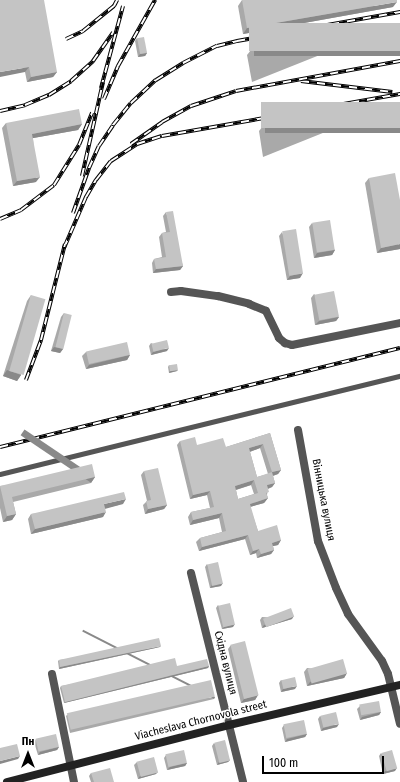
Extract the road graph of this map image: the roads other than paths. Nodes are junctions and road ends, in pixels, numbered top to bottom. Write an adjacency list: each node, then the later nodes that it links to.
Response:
1 (171, 292): 2 (street)
2 (400, 323)
3 (400, 376): 5 (lane)
4 (298, 430): 9 (street, Вінницька вулиця)
5 (0, 474)
6 (191, 573): 11 (street, Східна вулиця)
7 (52, 674): 12 (street)
8 (400, 685): 9 (street, Viacheslava Chornovola street)
9 (391, 687): 10 (street, Вінницька вулиця); 11 (street, Viacheslava Chornovola street)
10 (400, 724)
11 (229, 725): 12 (street, Viacheslava Chornovola street); 15 (street, Східна вулиця)
12 (70, 766): 13 (street, Viacheslava Chornovola street); 14 (street)
13 (7, 782)
14 (74, 782)
15 (243, 782)

